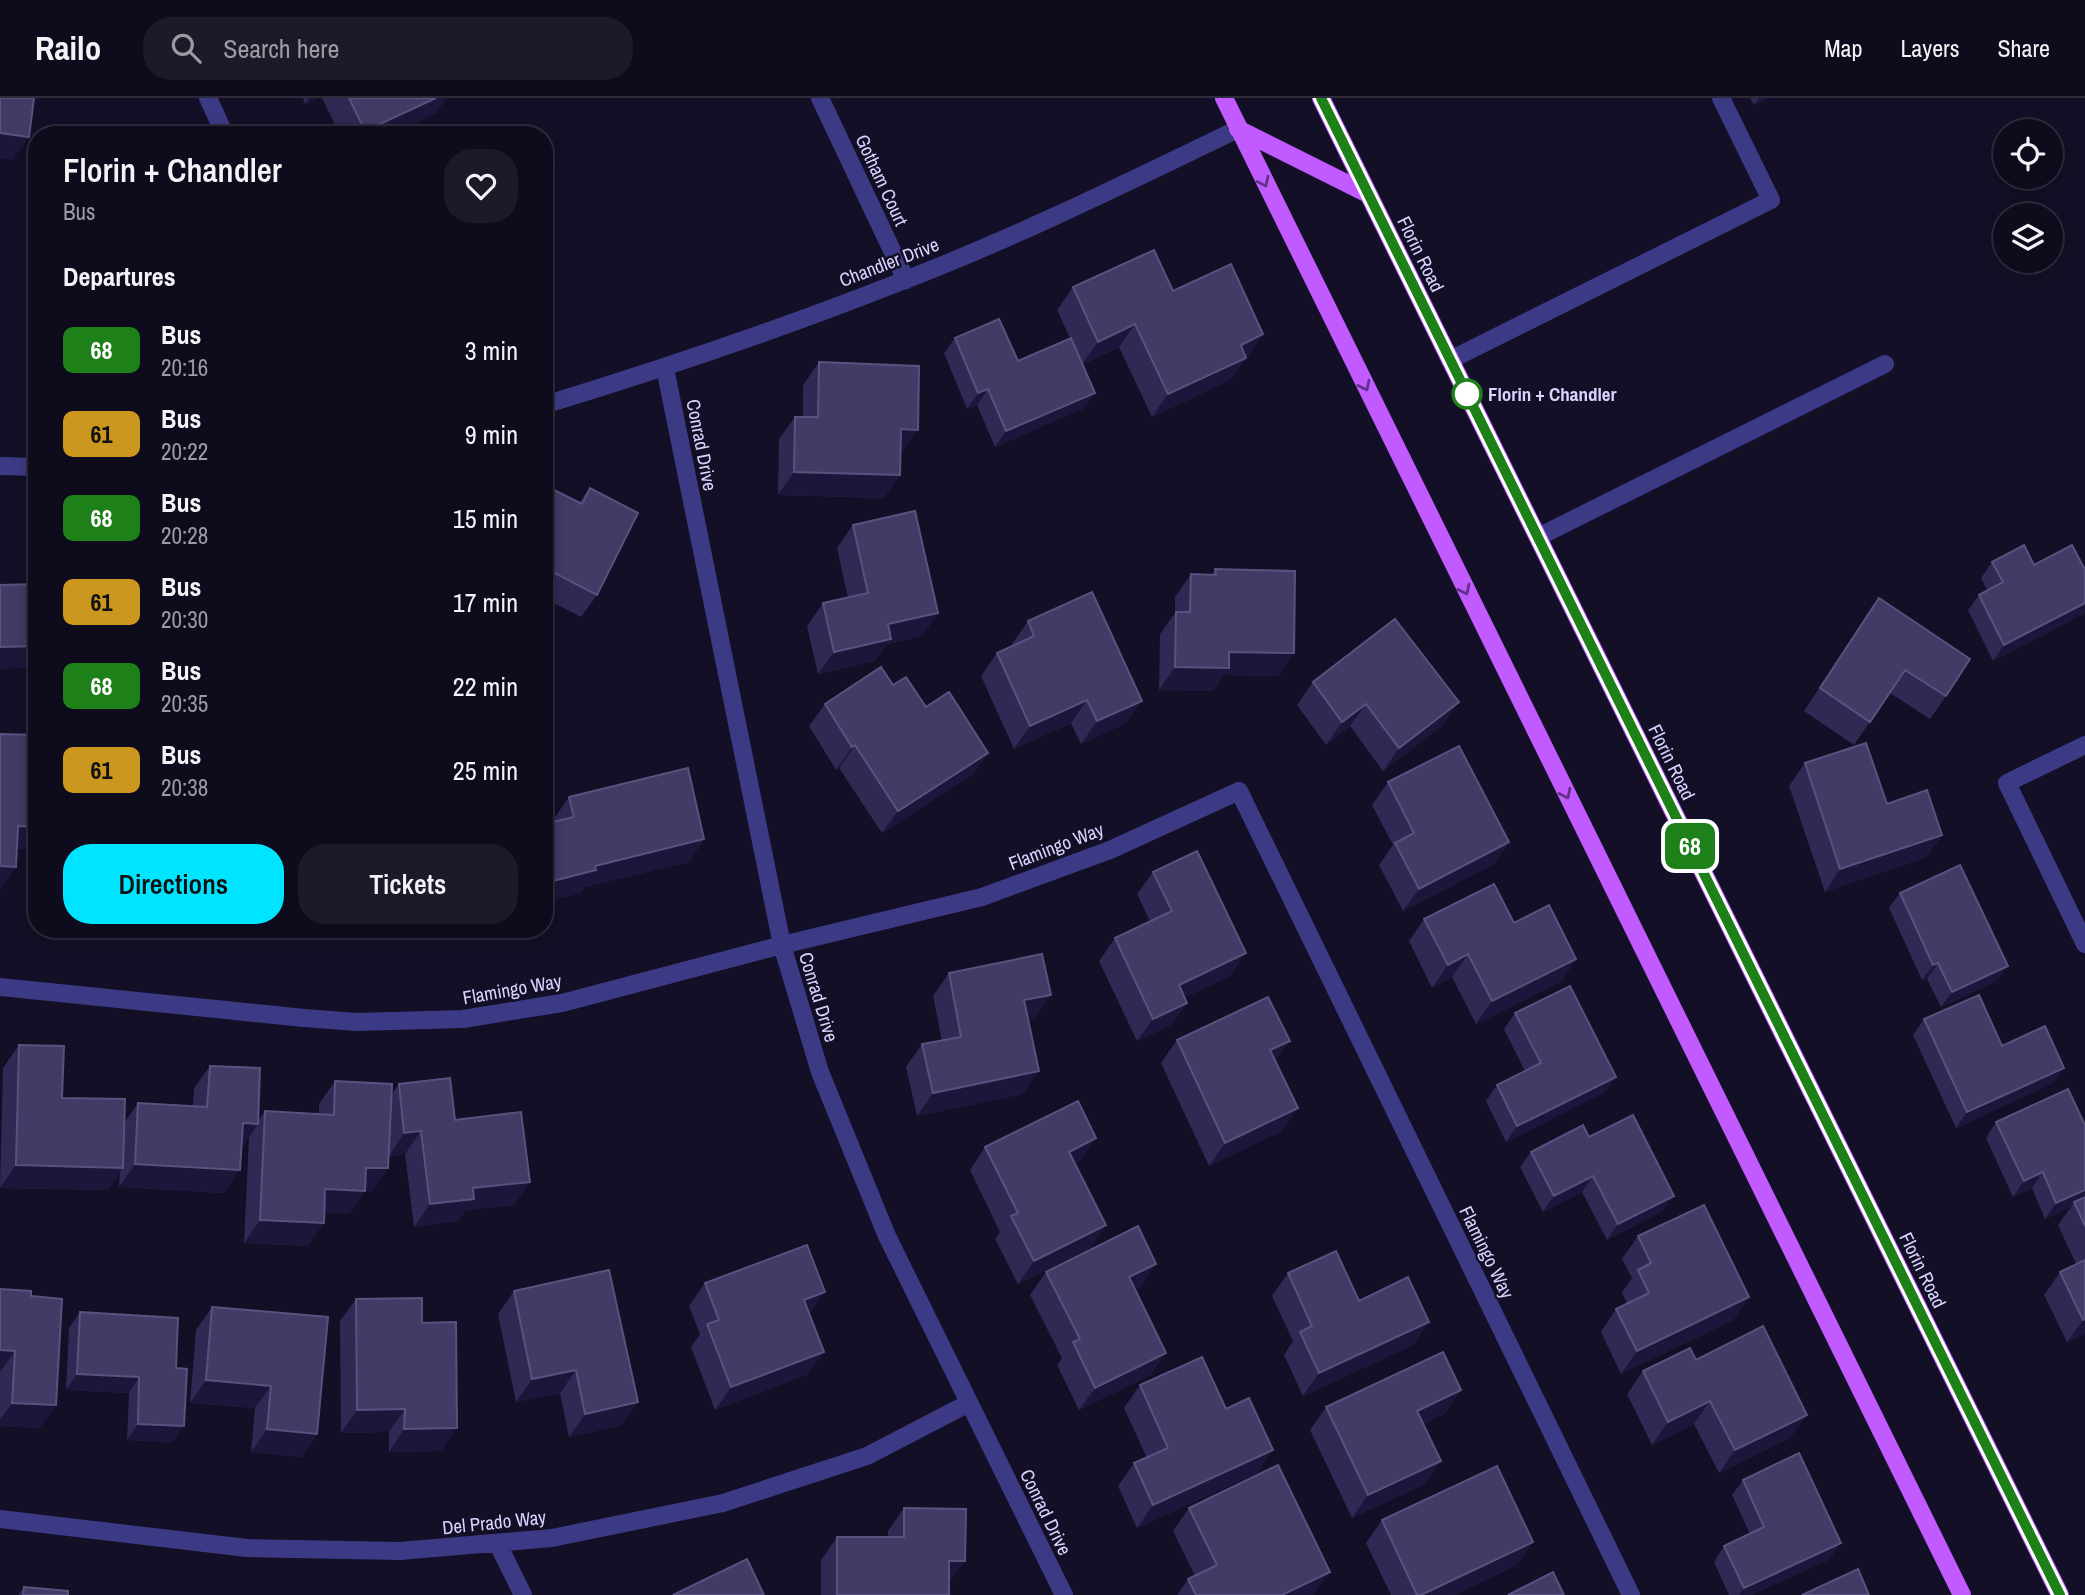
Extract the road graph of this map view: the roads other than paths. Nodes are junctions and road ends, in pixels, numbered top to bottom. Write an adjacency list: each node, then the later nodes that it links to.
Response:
1 (208, 98): 6 (street)
2 (820, 98): 9 (street, Gotham Court)
3 (1224, 98): 7 (main road)
4 (1321, 98): 8 (main road, Florin Road)
5 (1721, 98): 10 (street)
6 (221, 126)
7 (1238, 129): 8 (main road); 9 (street, Chandler Drive); 27 (main road, one-way to 27)
8 (1368, 194): 10 (main road, Florin Road)
9 (906, 280): 12 (street, Chandler Drive)
10 (1450, 360): 16 (main road, Florin Road)
11 (1885, 364): 16 (street)
12 (665, 368): 13 (street, Chandler Drive); 19 (street, Conrad Drive)
13 (553, 402)
14 (0, 466): 15 (street)
15 (28, 467)
16 (1538, 537): 28 (main road, Florin Road)
17 (2085, 745): 18 (street)
18 (2085, 944)
19 (782, 945): 20 (street, Flamingo Way); 21 (street, Conrad Drive); 26 (street, Flamingo Way)
20 (0, 987)
21 (969, 1403): 23 (street, Del Prado Way); 25 (street, Conrad Drive)
22 (0, 1519): 23 (street, Del Prado Way)
23 (498, 1544): 24 (street)
24 (523, 1595)
25 (1064, 1595)
26 (1631, 1595)
27 (1962, 1595)
28 (2060, 1595)

